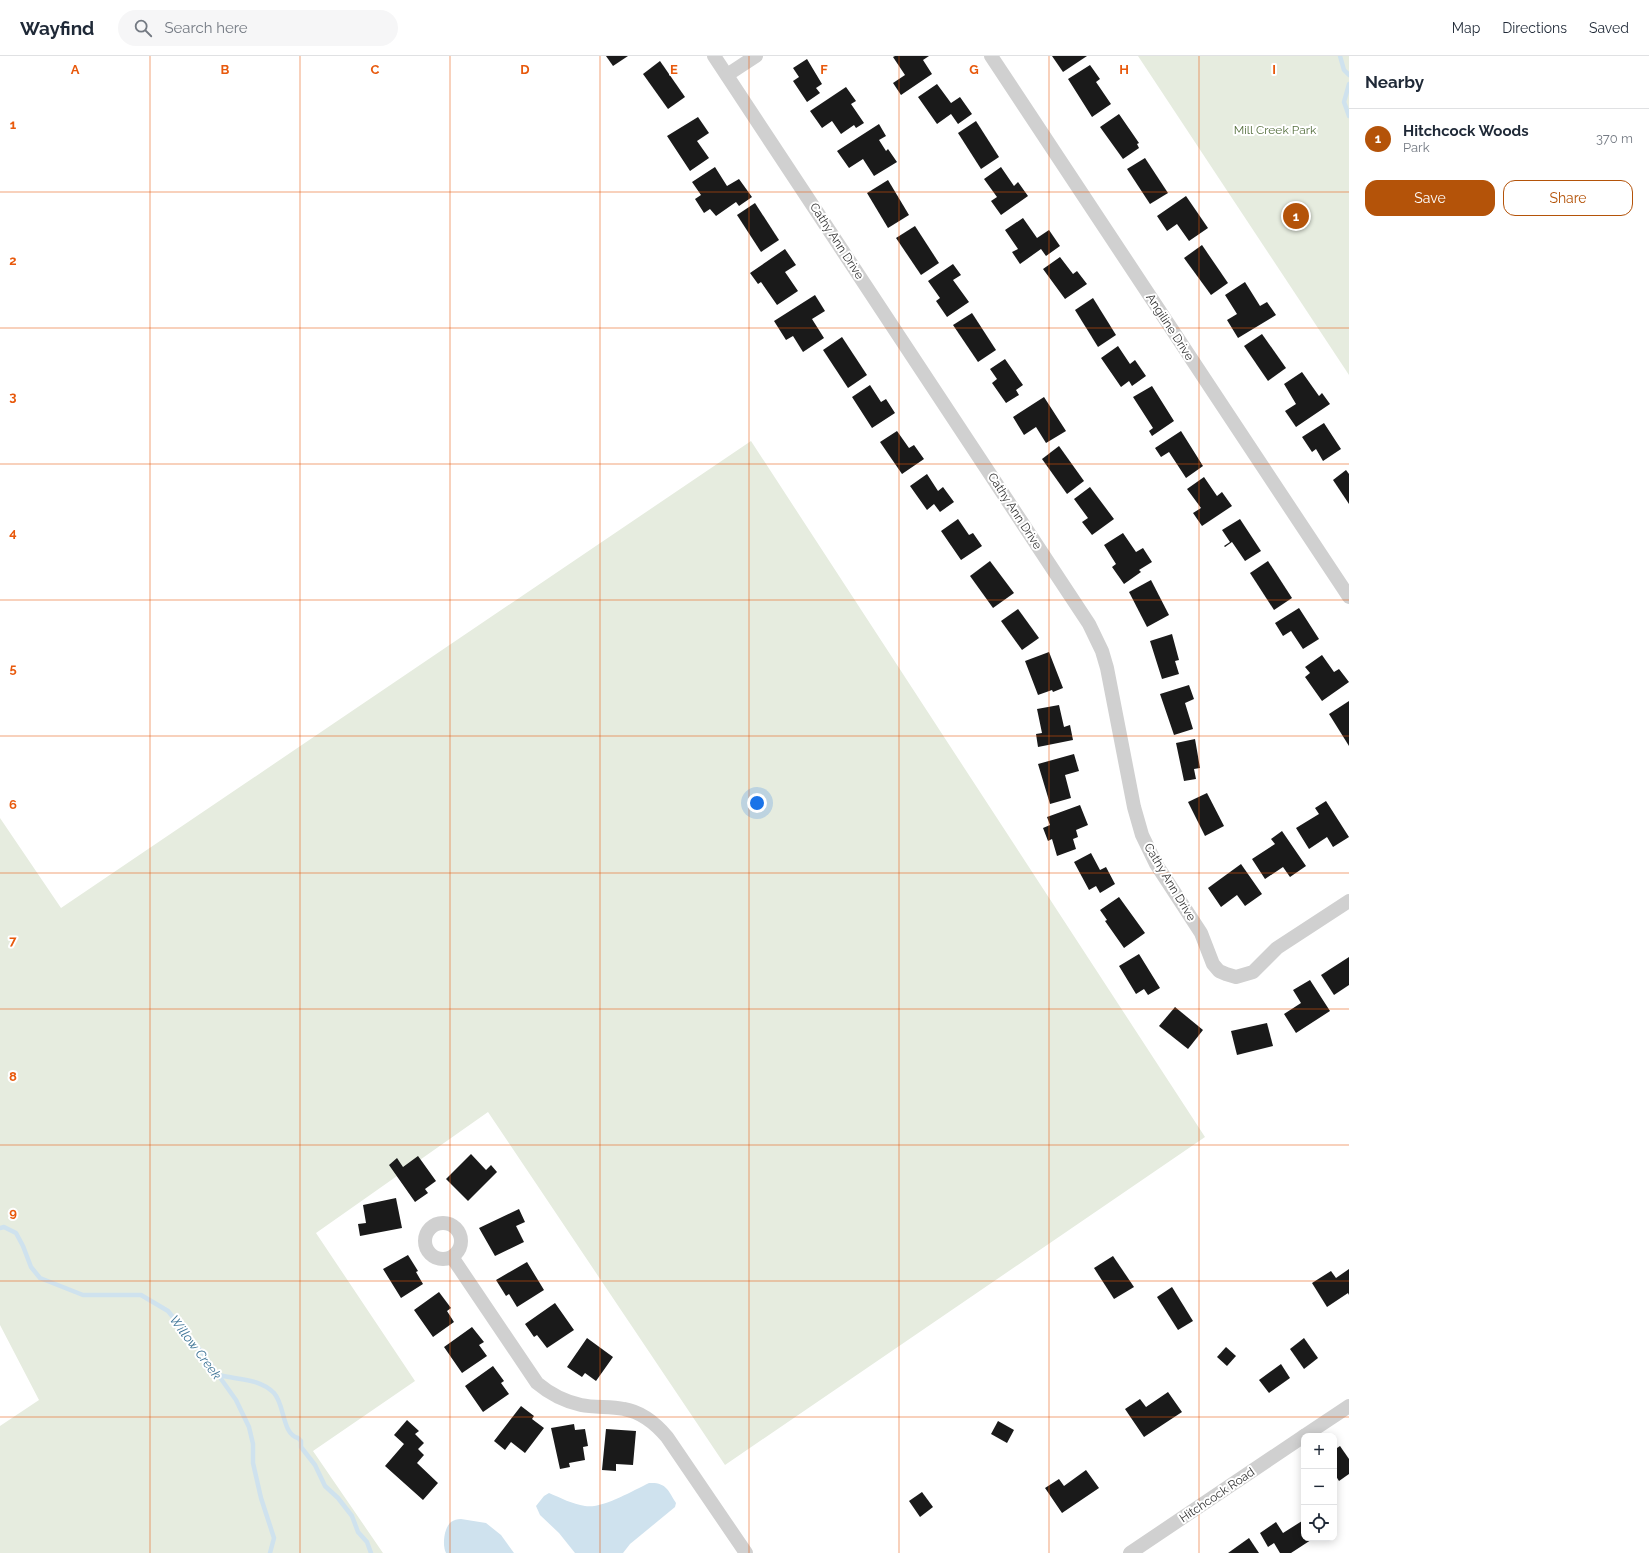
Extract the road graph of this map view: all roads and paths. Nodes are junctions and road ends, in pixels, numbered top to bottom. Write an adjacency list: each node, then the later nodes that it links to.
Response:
1 (714, 56): 4 (street, Cathy Ann Drive)
2 (756, 56): 4 (street)
3 (991, 56): 5 (street, Angiline Drive)
4 (727, 75): 6 (street, Cathy Ann Drive)
5 (1349, 597)
6 (1349, 900)
7 (452, 1257): 11 (street)
8 (1349, 1406): 9 (street, Hitchcock Road)
9 (1308, 1433)
10 (1301, 1438): 12 (street, Hitchcock Road)
11 (746, 1553)
12 (1130, 1553)

